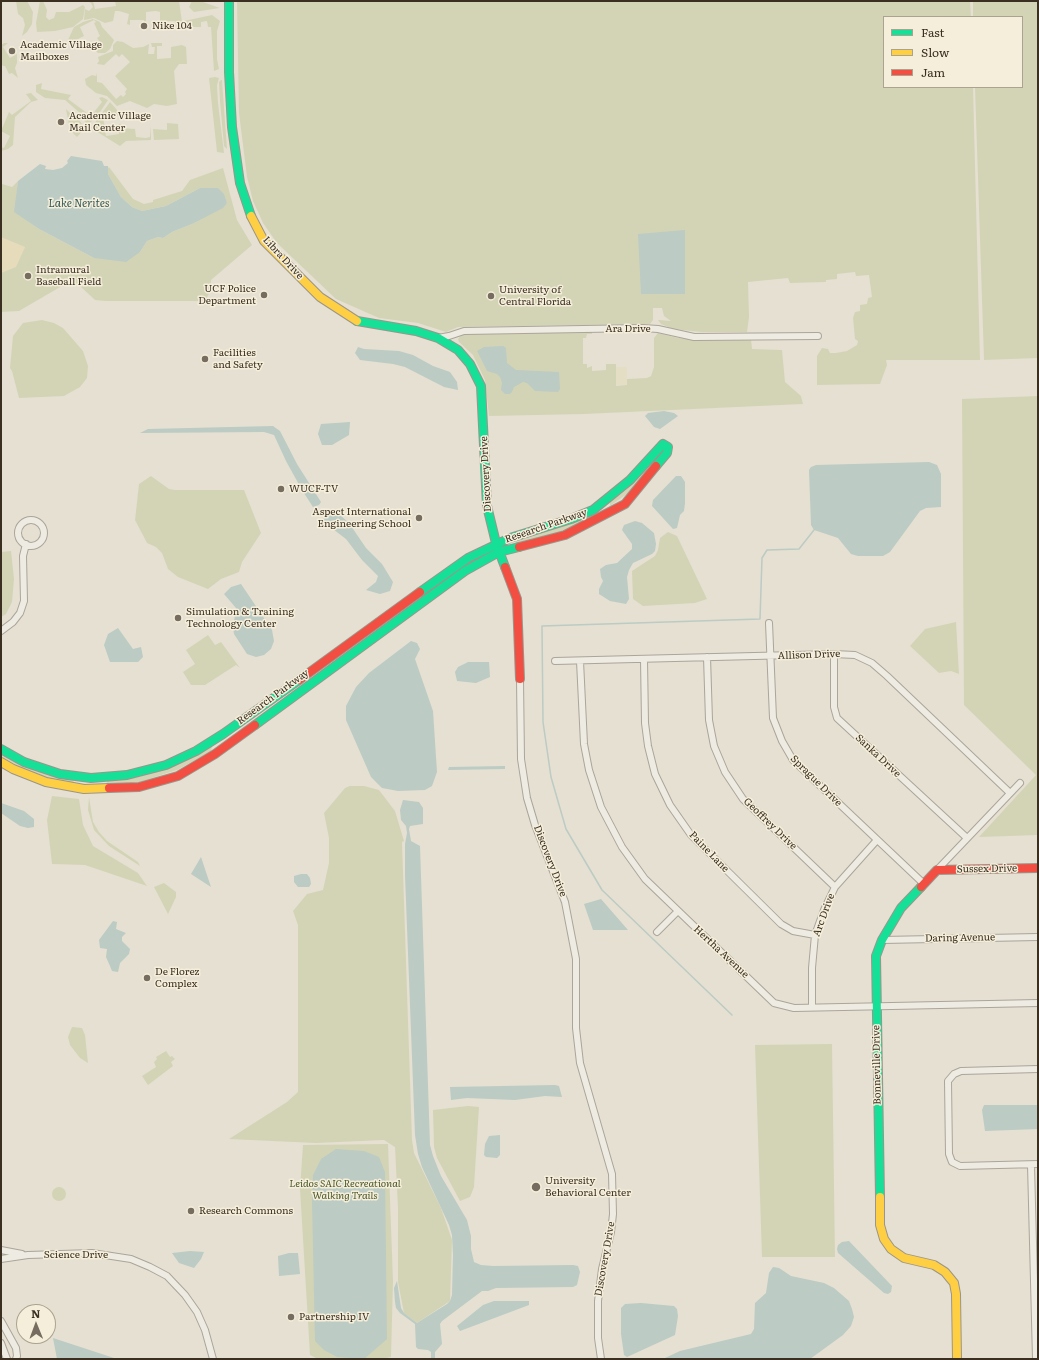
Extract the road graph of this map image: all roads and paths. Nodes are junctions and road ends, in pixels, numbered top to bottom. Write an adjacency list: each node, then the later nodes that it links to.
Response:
1 (229, 1): 3 (street, Libra Drive)
2 (818, 336): 3 (street, Ara Drive)
3 (438, 338): 4 (street, Libra Drive)
4 (483, 409): 5 (street, Discovery Drive)
5 (496, 543): 7 (street, Discovery Drive); 7 (street, Research Parkway); 19 (street, Research Parkway)
6 (26, 544): 6 (street); 9 (street)
7 (500, 552): 16 (street, Discovery Drive); 22 (street, Research Parkway)
8 (769, 623): 11 (street, Sprague Drive)
9 (1, 631)
10 (834, 654): 11 (street, Allison Drive); 23 (street, Allison Drive); 24 (street, Sanka Drive)
11 (770, 656): 12 (street, Allison Drive); 25 (street, Sprague Drive)
12 (707, 658): 13 (street, Allison Drive); 29 (street, Geoffrey Drive)
13 (644, 659): 15 (street, Allison Drive); 32 (street, Paine Lane)
14 (555, 661): 15 (street, Allison Drive)
15 (580, 661): 30 (street, Hertha Avenue)
16 (520, 679): 48 (street, Discovery Drive)
17 (1, 749): 19 (street, Research Parkway)
18 (1, 762): 21 (street, Research Parkway)
19 (91, 778): 21 (street); 22 (street)
20 (1020, 782): 23 (street, Bonneville Drive)
21 (84, 789): 22 (street, Research Parkway)
22 (94, 789)
23 (1010, 793): 24 (street, Bonneville Drive)
24 (967, 838): 27 (street, Bonneville Drive)
25 (877, 840): 28 (street, Sprague Drive); 29 (street, Arc Drive)
26 (1038, 868): 27 (street, Sussex Drive)
27 (937, 870): 28 (street, Bonneville Drive)
28 (924, 884): 34 (street, Bonneville Drive)
29 (835, 887): 32 (street, Arc Drive)
30 (677, 912): 31 (street); 37 (street, Hertha Avenue)
31 (657, 932)
32 (815, 935): 37 (street, Arc Drive)
33 (1038, 937): 34 (street, Daring Avenue)
34 (882, 940): 36 (street, Bonneville Drive)
35 (1038, 1003): 36 (street, Hertha Avenue)
36 (876, 1006): 37 (street, Hertha Avenue); 49 (street, Bonneville Drive)
37 (812, 1007)
38 (1038, 1069): 39 (street)
39 (1035, 1165): 50 (street)
40 (1, 1250): 41 (street, Science Drive)
41 (28, 1255): 42 (street, Science Drive); 47 (street, Science Drive)
42 (1, 1259)
43 (1, 1321): 46 (street)
44 (1, 1343): 45 (street)
45 (7, 1359)
46 (16, 1359)
47 (213, 1359)
48 (601, 1359)
49 (957, 1359)
50 (1036, 1359)

